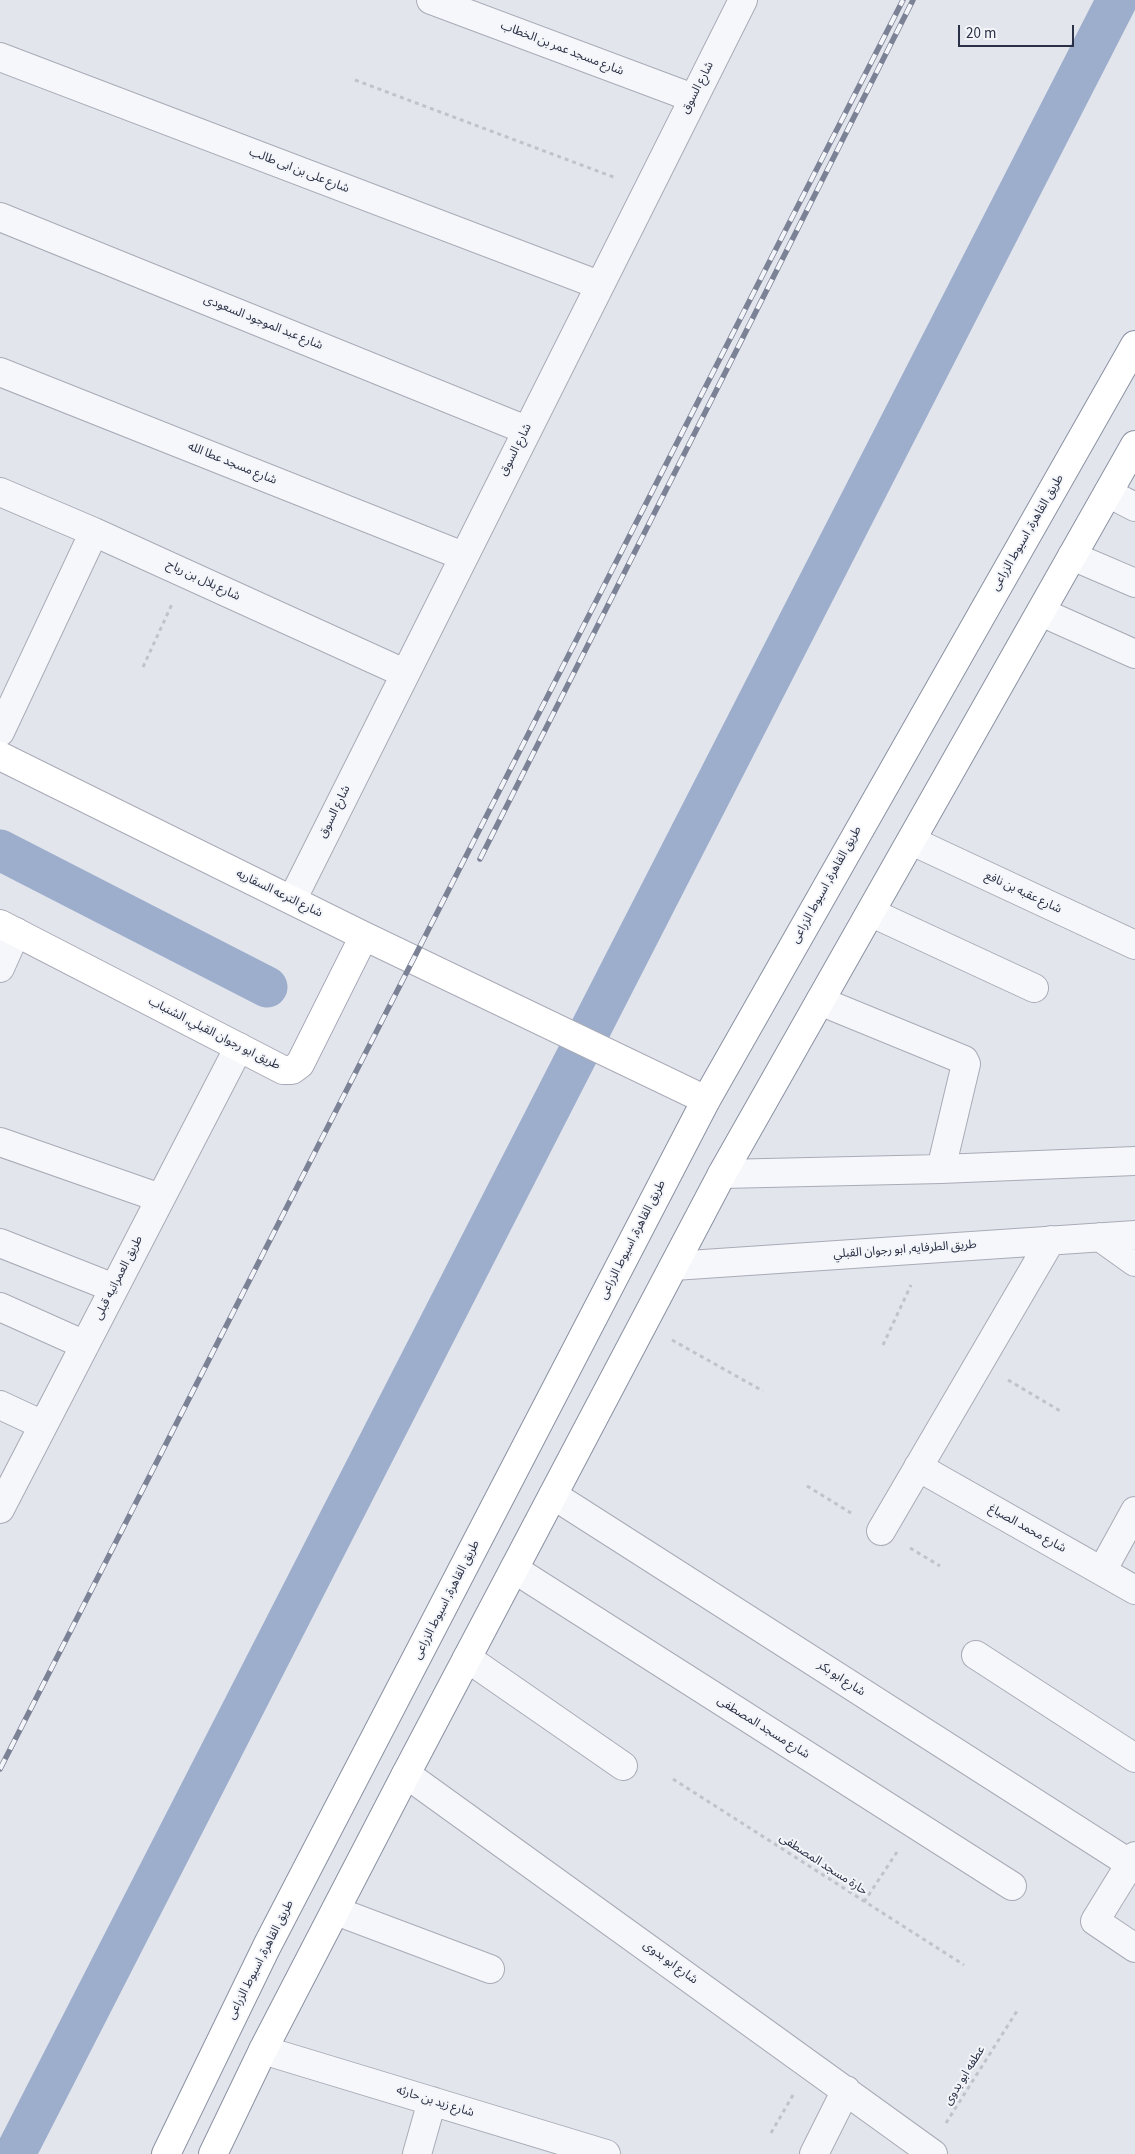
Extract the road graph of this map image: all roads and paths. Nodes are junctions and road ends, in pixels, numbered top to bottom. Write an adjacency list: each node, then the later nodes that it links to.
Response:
1 (431, 0): 5 (street, شارع مسجد عمر بن الخطاب)
2 (735, 2): 5 (street, شارع السوق)
3 (0, 57): 8 (street, شارع على بن ابى طالب)
4 (355, 80): 6 (path)
5 (693, 98): 6 (street, شارع السوق)
6 (646, 190): 8 (street, شارع السوق)
7 (0, 217): 11 (street, شارع عبد الموجود السعودى)
8 (599, 285): 11 (street, شارع السوق)
9 (1135, 346): 37 (main road, طريق القاهرة, اسيوط الزراعى)
10 (0, 372): 17 (street, شارع مسجد عطا الله)
11 (526, 430): 17 (street, شارع السوق)
12 (1135, 445): 14 (main road)
13 (0, 492): 16 (street, شارع بلال بن رباح)
14 (1108, 493): 15 (street); 18 (main road)
15 (1135, 507)
16 (94, 532): 19 (street, شارع بلال بن رباح); 25 (street)
17 (463, 556): 24 (street, شارع السوق)
18 (1072, 556): 20 (street); 21 (main road)
19 (186, 574): 23 (path); 24 (street, شارع بلال بن رباح)
20 (1135, 583)
21 (1041, 612): 22 (street); 27 (main road)
22 (1135, 654)
23 (143, 667)
24 (404, 673): 28 (street, شارع السوق)
25 (0, 732)
26 (0, 756): 28 (main road, شارع الترعه السقاريه)
27 (912, 841): 29 (main road); 32 (street, شارع عقبه بن نافع)
28 (292, 900): 31 (main road, شارع الترعه السقاريه)
29 (872, 913): 34 (street); 35 (main road)
30 (8, 928): 33 (street); 36 (main road, طريق ابو رجوان القبلي, الشنباب)
31 (364, 936): 36 (main road, طريق ابو رجوان القبلي, الشنباب); 37 (main road, شارع الترعه السقاريه)
32 (1135, 945)
33 (0, 968)
34 (1034, 988)
35 (820, 1002): 40 (street); 41 (main road)
36 (239, 1047): 42 (street, طريق العمرانيه قبلى)
37 (706, 1100): 89 (main road, طريق القاهرة, اسيوط الزراعى)
38 (0, 1142): 42 (street)
39 (1135, 1161): 40 (street)
40 (941, 1169): 41 (street)
41 (722, 1174): 49 (main road)
42 (160, 1198): 50 (street, طريق العمرانيه قبلى)
43 (1135, 1234): 44 (street, طريق الطرفايه, ابو رجوان القبلي)
44 (1100, 1237): 45 (street, طريق الطرفايه, ابو رجوان القبلي); 48 (street)
45 (1051, 1240): 47 (street, طريق الطرفايه, ابو رجوان القبلي); 55 (street)
46 (0, 1242): 50 (street)
47 (928, 1248): 49 (street, طريق الطرفايه, ابو رجوان القبلي); 54 (path)
48 (1135, 1262)
49 (674, 1266): 52 (main road)
50 (114, 1288): 53 (street, طريق العمرانيه قبلى)
51 (0, 1307): 53 (street)
52 (643, 1324): 56 (path); 61 (main road)
53 (85, 1345): 59 (street, طريق العمرانيه قبلى)
54 (883, 1345)
55 (979, 1363): 58 (path); 60 (street)
56 (762, 1391)
57 (0, 1405): 59 (street)
58 (1062, 1412)
59 (43, 1425): 62 (street, طريق العمرانيه قبلى)
60 (918, 1467): 64 (street); 66 (street, شارع محمد الصباغ)
61 (553, 1495): 65 (main road); 75 (street, شارع ابو بكر)
62 (0, 1509)
63 (1135, 1511): 66 (street)
64 (881, 1530)
65 (514, 1570): 69 (main road); 74 (street, شارع مسجد المصطفى)
66 (1102, 1571): 67 (street, شارع محمد الصباغ)
67 (1135, 1590)
68 (976, 1655): 70 (street)
69 (467, 1658): 71 (street); 72 (main road)
70 (1135, 1758)
71 (623, 1766)
72 (406, 1774): 78 (main road); 84 (street, شارع ابو بدوى)
73 (673, 1779): 77 (path, حارة مسجد المصطفى)
74 (915, 1824): 76 (street, شارع مسجد المصطفى); 77 (path)
75 (1132, 1860): 79 (street)
76 (1012, 1886)
77 (864, 1902): 80 (path, حارة مسجد المصطفى)
78 (336, 1911): 81 (street); 83 (main road)
79 (1135, 1948)
80 (964, 1965)
81 (490, 1970)
82 (1017, 2011): 88 (path, عطفه ابو بدوى)
83 (263, 2050): 86 (street, شارع زيد بن حارثه); 90 (main road)
84 (812, 2065): 85 (street, شارع ابو بدوى); 87 (path)
85 (846, 2090): 88 (street, شارع ابو بدوى); 93 (street)
86 (432, 2101): 91 (street); 92 (street, شارع زيد بن حارثه)
87 (771, 2133)
88 (931, 2152)
89 (166, 2154)
90 (214, 2154)
91 (418, 2154)
92 (606, 2154)
93 (814, 2154)

